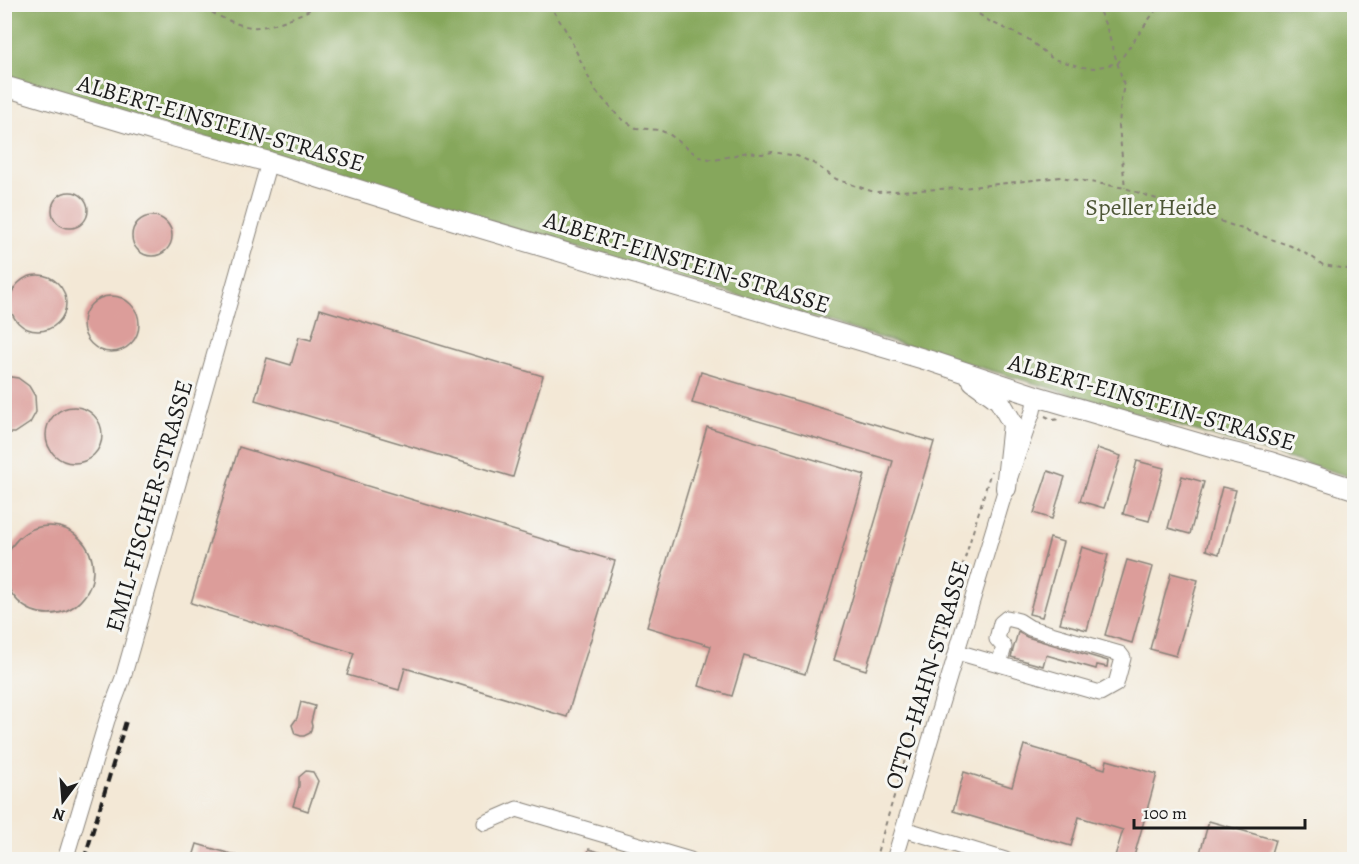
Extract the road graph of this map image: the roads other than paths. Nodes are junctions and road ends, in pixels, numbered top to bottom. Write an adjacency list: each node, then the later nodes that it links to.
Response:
1 (4, 86): 2 (main road, ALBERT-EINSTEIN-STRASSE)
2 (269, 162): 3 (main road, ALBERT-EINSTEIN-STRASSE); 14 (street, EMIL-FISCHER-STRASSE)
3 (959, 371): 4 (main road, ALBERT-EINSTEIN-STRASSE); 8 (main road)
4 (1036, 396): 5 (main road, ALBERT-EINSTEIN-STRASSE); 8 (street, OTTO-HAHN-STRASSE)
5 (1059, 402): 6 (main road, ALBERT-EINSTEIN-STRASSE); 8 (street, OTTO-HAHN-STRASSE)
6 (1221, 450): 7 (main road, ALBERT-EINSTEIN-STRASSE); 9 (main road)
7 (1354, 487)
8 (1004, 496): 10 (street, OTTO-HAHN-STRASSE)
9 (1354, 498)
10 (957, 652): 11 (street); 13 (street, OTTO-HAHN-STRASSE)
11 (999, 664): 11 (street)
12 (485, 823): 15 (street)
13 (904, 830): 16 (street, OTTO-HAHN-STRASSE); 17 (street)
14 (65, 860)
15 (690, 860)
16 (894, 860)
17 (1005, 860)

